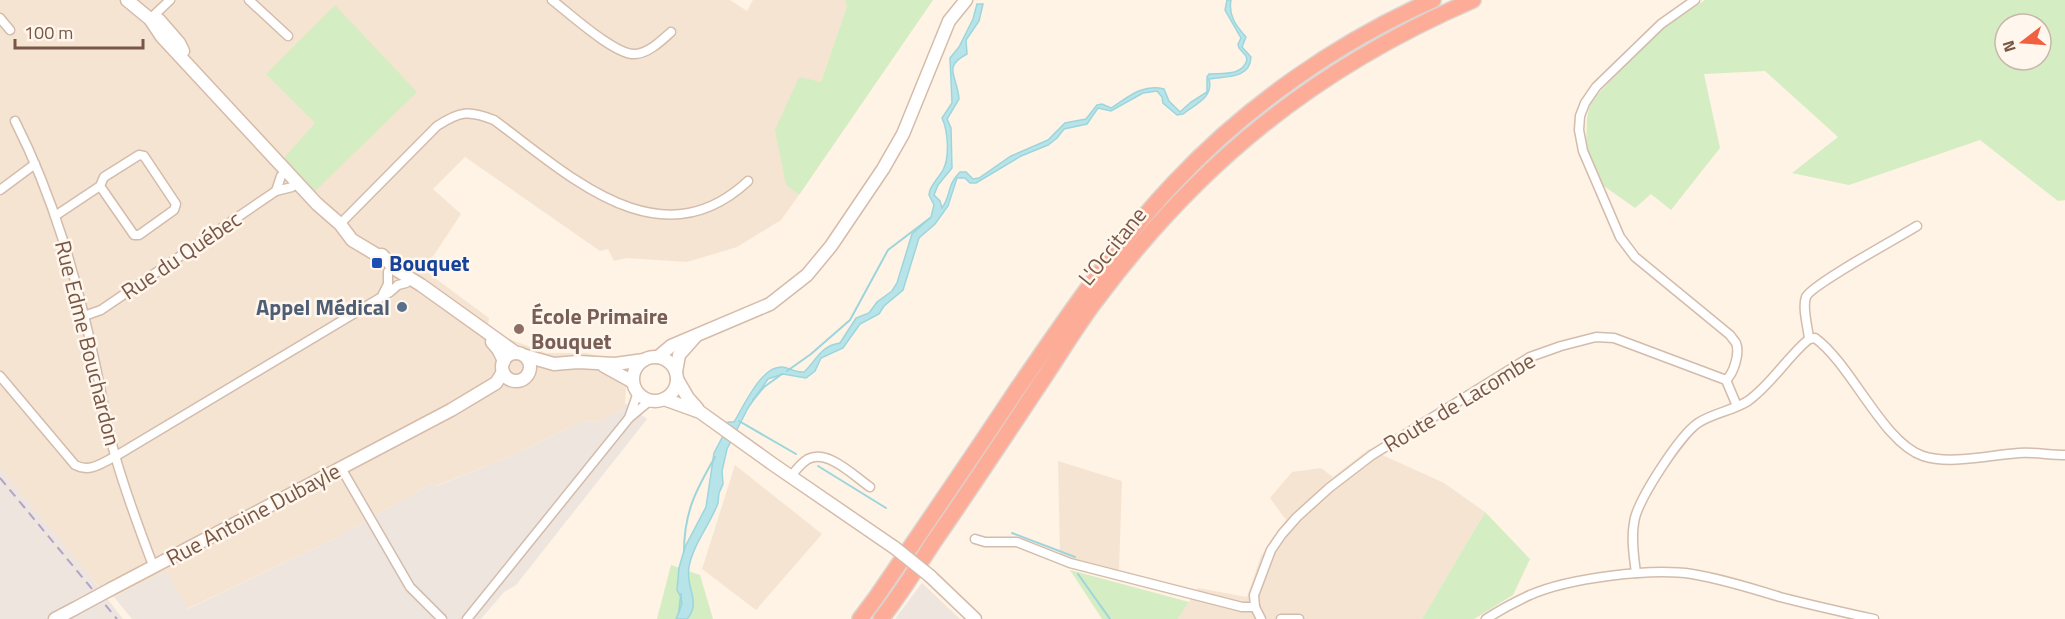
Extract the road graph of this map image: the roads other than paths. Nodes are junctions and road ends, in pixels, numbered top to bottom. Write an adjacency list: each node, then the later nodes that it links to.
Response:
1 (127, 0): 10 (main road)
2 (138, 0): 10 (main road)
3 (170, 0): 10 (street)
4 (249, 0): 14 (street)
5 (552, 0): 13 (street)
6 (966, 0): 33 (main road)
7 (1433, 0): 63 (highway, L'Occitane)
8 (1473, 0): 64 (highway, L'Occitane)
9 (1695, 0): 44 (street)
10 (152, 17): 17 (main road)
11 (0, 18): 12 (street)
12 (10, 30)
13 (671, 33)
14 (288, 36)
15 (15, 121): 16 (street, Rue Edme Bouchardon)
16 (35, 164): 21 (street); 23 (street, Rue Edme Bouchardon)
17 (284, 173): 19 (main road); 22 (street)
18 (748, 181): 24 (street)
19 (295, 184): 22 (street, Rue du Québec); 24 (main road)
20 (100, 186): 20 (street); 23 (street)
21 (0, 190)
22 (276, 191): 31 (street, Rue du Québec)
23 (56, 216): 31 (street, Rue Edme Bouchardon)
24 (337, 222): 26 (main road)
25 (1917, 226): 34 (street)
26 (377, 255): 27 (main road); 30 (main road)
27 (388, 272): 28 (main road); 29 (street)
28 (406, 283): 29 (street); 30 (main road)
29 (382, 297): 52 (street)
30 (436, 301): 32 (main road)
31 (84, 316): 52 (street, Rue Edme Bouchardon)
32 (467, 323): 35 (main road); 39 (main road)
33 (695, 336): 36 (main road); 42 (main road)
34 (1809, 339): 47 (street); 51 (street)
35 (521, 355): 39 (main road, Rue Antoine Dubayle); 40 (main road, Rue Antoine Dubayle); 43 (main road)
36 (658, 357): 37 (main road); 42 (main road)
37 (644, 360): 38 (main road, Rue Antoine Dubayle); 45 (main road)
38 (600, 364): 40 (main road, Rue Antoine Dubayle); 45 (main road, Rue Antoine Dubayle)
39 (503, 366): 43 (main road); 48 (main road, Rue Antoine Dubayle)
40 (548, 366): 43 (main road, Rue Antoine Dubayle)
41 (0, 376): 52 (street)
42 (676, 376): 46 (main road); 49 (main road)
43 (522, 379): 48 (main road, Rue Antoine Dubayle)
44 (1726, 380): 47 (street); 59 (street, Route de Lacombe)
45 (636, 387): 46 (main road); 50 (street)
46 (662, 400): 49 (main road); 50 (street)
47 (1737, 406): 58 (street)
48 (451, 410): 53 (main road, Rue Antoine Dubayle)
49 (700, 412): 54 (main road)
50 (628, 418): 62 (street)
51 (2065, 455)
52 (116, 456): 57 (street, Rue Edme Bouchardon)
53 (340, 468): 57 (main road, Rue Antoine Dubayle); 61 (street)
54 (791, 476): 55 (street); 65 (main road, bridge)
55 (870, 487)
56 (975, 539): 59 (street)
57 (155, 566): 60 (main road, Rue Antoine Dubayle, bridge)
58 (1636, 573): 69 (street); 70 (street)
59 (1255, 607): 66 (street)
60 (55, 619)
61 (441, 619)
62 (467, 619)
63 (860, 619)
64 (881, 619)
65 (975, 619)
66 (1261, 619)
67 (1281, 619): 68 (street)
68 (1299, 619)
69 (1486, 619)
70 (1874, 619)

